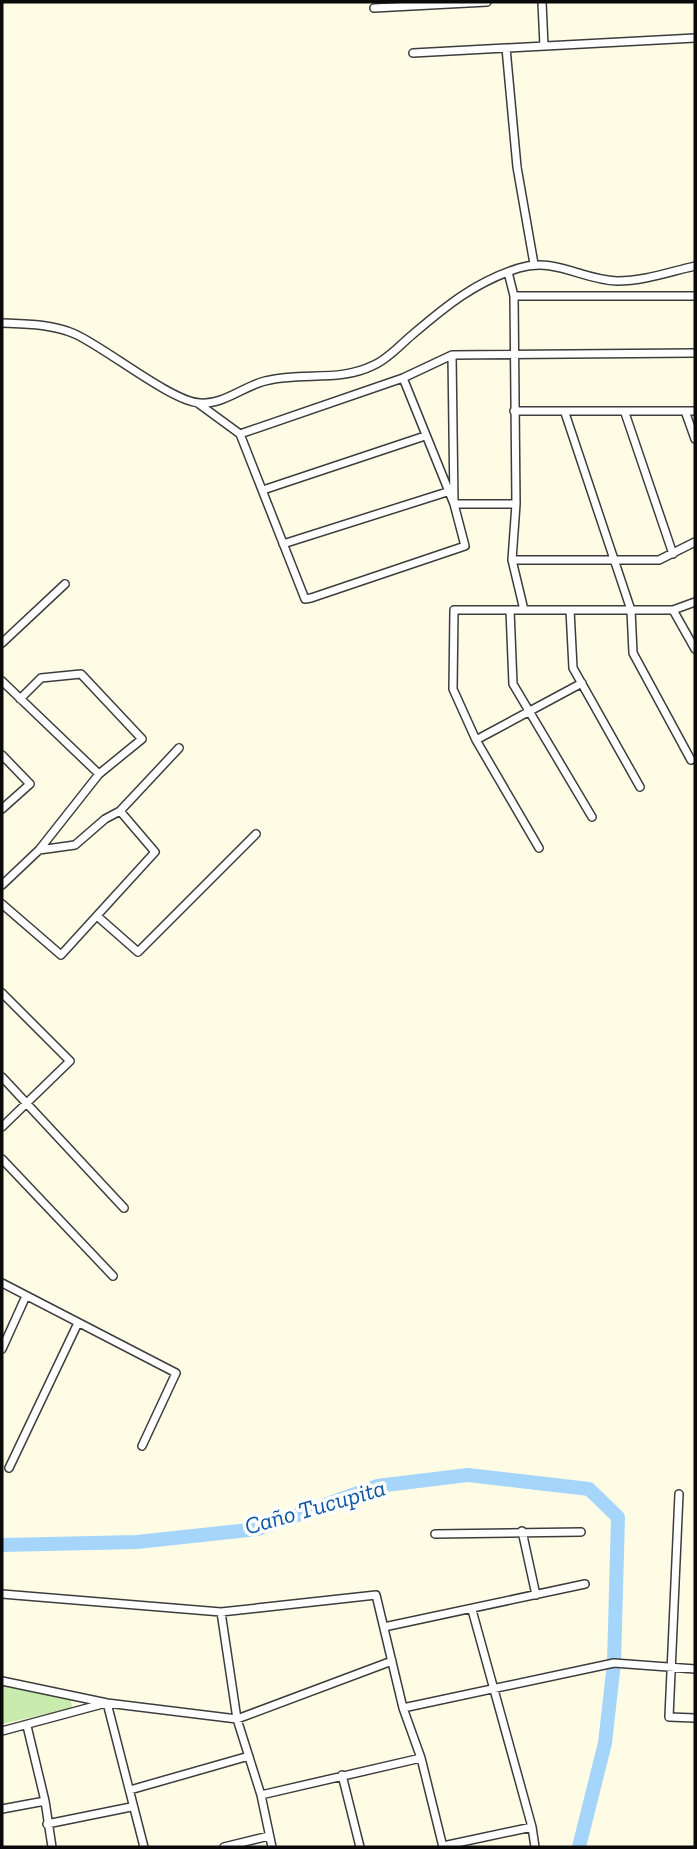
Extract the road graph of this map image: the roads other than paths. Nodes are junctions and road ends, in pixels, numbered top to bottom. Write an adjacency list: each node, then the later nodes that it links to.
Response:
1 (487, 2): 3 (street)
2 (542, 2): 5 (street)
3 (374, 8)
4 (695, 38): 5 (street)
5 (544, 46): 6 (street)
6 (506, 48): 7 (street); 8 (street)
7 (413, 53)
8 (534, 264): 9 (street); 10 (street)
9 (695, 266)
10 (508, 272): 11 (street); 18 (street)
11 (514, 296): 12 (street); 16 (street)
12 (695, 296)
13 (2, 323): 18 (street)
14 (695, 353): 16 (street)
15 (452, 355): 16 (street); 17 (street); 29 (street)
16 (513, 355): 19 (street)
17 (403, 378): 24 (street); 25 (street)
18 (198, 403): 24 (street)
19 (514, 411): 22 (street); 30 (street)
20 (685, 411): 21 (street); 23 (street); 26 (street)
21 (695, 411)
22 (565, 413): 23 (street); 35 (street)
23 (625, 413): 33 (street)
24 (240, 435): 27 (street)
25 (425, 436): 27 (street); 28 (street)
26 (695, 439)
27 (263, 490): 32 (street)
28 (447, 492): 29 (street); 32 (street)
29 (454, 504): 30 (street); 32 (street)
30 (516, 505): 34 (street)
31 (695, 542): 33 (street)
32 (283, 544)
33 (673, 554): 35 (street)
34 (512, 560): 35 (street); 39 (street)
35 (616, 560): 41 (street)
36 (65, 584): 43 (street)
37 (695, 602): 42 (street)
38 (510, 610): 39 (street); 48 (street); 49 (street)
39 (524, 610): 40 (street)
40 (570, 610): 41 (street); 46 (street)
41 (631, 610): 42 (street); 52 (street)
42 (673, 610): 44 (street)
43 (2, 643)
44 (695, 649)
45 (2, 681): 47 (street)
46 (582, 683): 48 (street); 54 (street)
47 (20, 699): 53 (street); 53 (street)
48 (527, 712): 49 (street); 57 (street)
49 (476, 740): 59 (street)
50 (180, 748): 56 (street)
51 (2, 755): 55 (street)
52 (691, 760)
53 (99, 774): 60 (street)
54 (640, 787)
55 (2, 809)
56 (120, 811): 60 (street); 63 (street)
57 (592, 817)
58 (256, 834): 63 (street)
59 (538, 848)
60 (39, 850): 61 (street)
61 (2, 885)
62 (2, 904): 63 (street)
63 (97, 916)
64 (2, 993): 66 (street)
65 (2, 1077): 66 (street)
66 (28, 1102): 67 (street); 69 (street)
67 (2, 1127)
68 (2, 1159): 70 (street)
69 (124, 1208)
70 (113, 1276)
71 (2, 1283): 72 (street)
72 (26, 1296): 73 (street); 74 (street)
73 (78, 1323): 75 (street); 76 (street)
74 (2, 1349)
75 (142, 1446)
76 (9, 1468)
77 (680, 1494): 88 (street)
78 (523, 1531): 79 (street); 80 (street); 83 (street)
79 (581, 1531)
80 (435, 1534)
81 (585, 1584): 83 (street)
82 (2, 1594): 85 (street)
83 (536, 1595): 84 (street)
84 (472, 1610): 86 (street); 91 (street)
85 (221, 1612): 86 (street); 95 (street)
86 (384, 1627): 87 (street)
87 (392, 1661): 93 (street); 95 (street)
88 (671, 1667): 89 (street); 91 (street); 94 (street)
89 (695, 1669)
90 (2, 1681): 92 (street)
91 (494, 1690): 93 (street); 107 (street)
92 (107, 1703): 95 (street); 96 (street); 101 (street)
93 (403, 1708): 99 (street)
94 (695, 1717)
95 (237, 1719): 98 (street)
96 (27, 1726): 97 (street); 103 (street)
97 (2, 1731)
98 (249, 1756): 101 (street); 102 (street)
99 (421, 1758): 100 (street); 114 (street)
100 (342, 1775): 102 (street); 113 (street)
101 (130, 1790): 104 (street)
102 (261, 1795): 108 (street)
103 (45, 1801): 105 (street); 106 (street)
104 (131, 1807): 106 (street); 110 (street)
105 (2, 1809)
106 (47, 1824): 109 (street)
107 (532, 1827): 114 (street); 115 (street)
108 (269, 1836): 111 (street); 112 (street)
109 (52, 1847)
110 (144, 1847)
111 (224, 1847)
112 (272, 1847)
113 (359, 1847)
114 (443, 1847)
115 (535, 1847)

